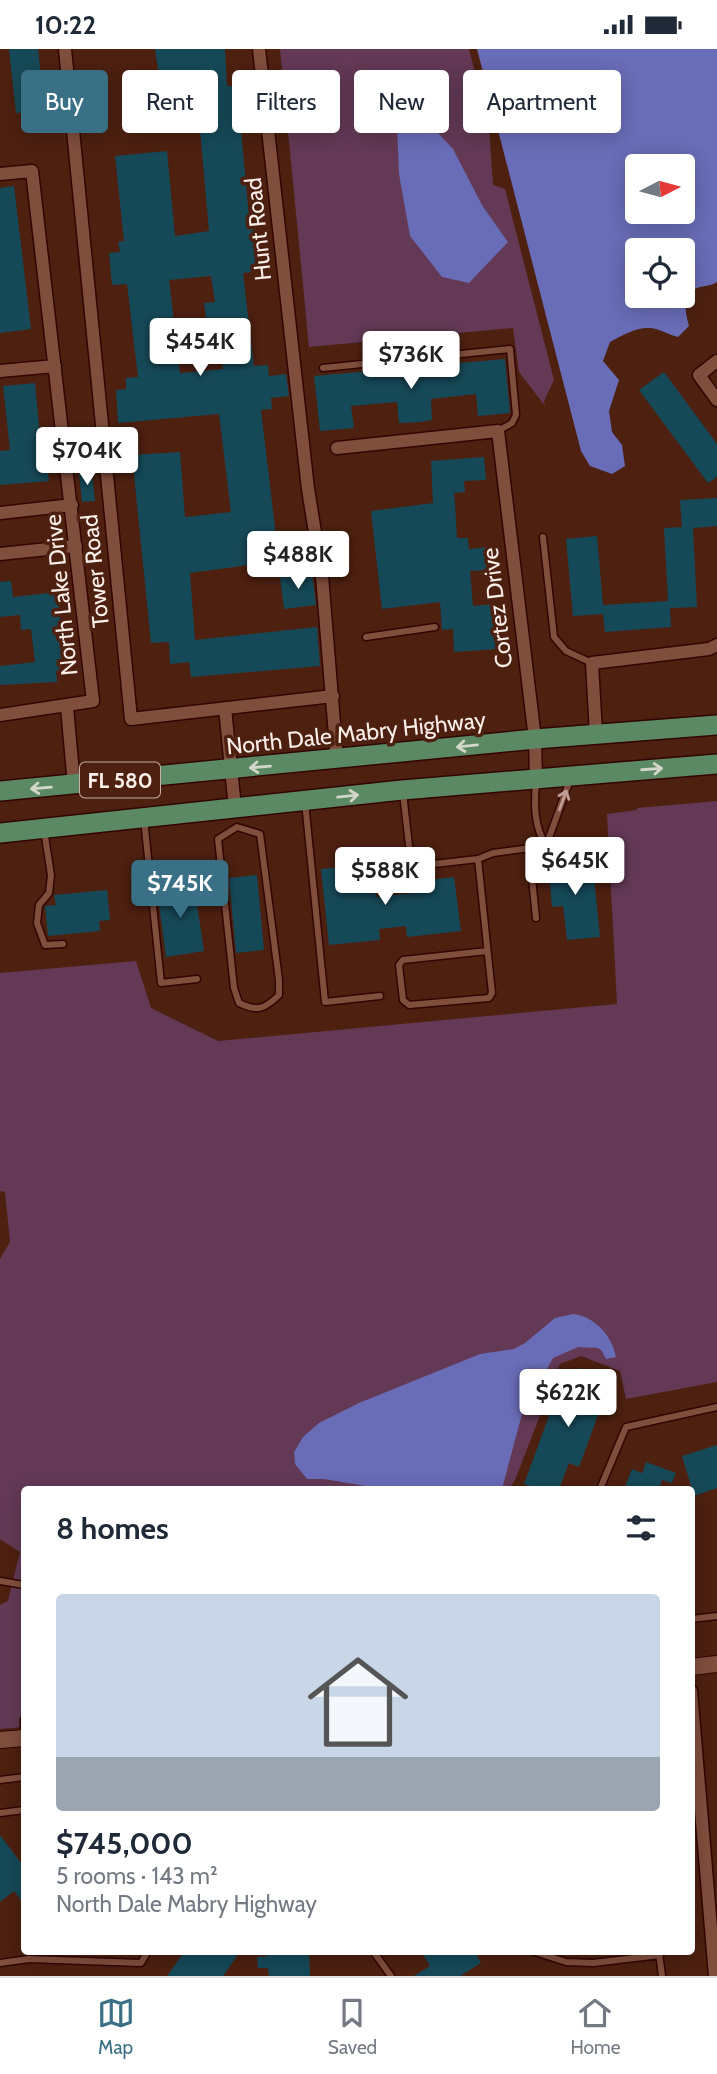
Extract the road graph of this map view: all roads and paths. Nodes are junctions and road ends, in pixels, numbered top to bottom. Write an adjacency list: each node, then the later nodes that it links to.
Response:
1 (65, 49): 22 (street, Tower Road)
2 (259, 49): 20 (street, Hunt Road)
3 (0, 174): 5 (street, North Lake Drive)
4 (717, 361): 8 (street)
5 (55, 366): 7 (street); 11 (street, North Lake Drive)
6 (323, 368): 9 (lane)
7 (0, 371)
8 (717, 400)
9 (498, 431): 10 (street); 26 (street, Cortez Drive)
10 (337, 448)
11 (72, 505): 12 (street); 14 (street, North Lake Drive)
12 (0, 513)
13 (543, 537): 19 (lane)
14 (76, 546): 15 (street); 21 (street, North Lake Drive)
15 (0, 554)
16 (435, 627): 17 (lane)
17 (366, 637)
18 (717, 645): 19 (street)
19 (592, 663): 25 (street)
20 (333, 696): 22 (street, Tower Road); 27 (street, Hunt Road)
21 (67, 707): 23 (street); 32 (street, North Lake Drive)
22 (225, 708): 29 (street)
23 (0, 715)
24 (717, 725): 25 (main road, North Dale Mabry Highway / FL 580)
25 (596, 734): 26 (main road, North Dale Mabry Highway / FL 580)
26 (535, 739): 27 (main road, North Dale Mabry Highway / FL 580, one-way to 27); 31 (street, Cortez Drive)
27 (337, 760): 29 (main road, North Dale Mabry Highway / FL 580, one-way to 29)
28 (717, 764): 30 (main road, FL 580, one-way to 28)
29 (231, 770): 32 (main road, North Dale Mabry Highway / FL 580); 37 (street)
30 (572, 776): 31 (main road, FL 580); 40 (lane, one-way to 30)
31 (536, 780): 33 (main road, FL 580); 40 (lane)
32 (74, 785): 34 (main road, North Dale Mabry Highway / FL 580, one-way to 34)
33 (402, 790): 35 (main road, FL 580, one-way to 33); 42 (lane)
34 (0, 792)
35 (304, 800): 37 (main road, FL 580); 47 (lane)
36 (143, 817): 37 (main road, FL 580); 38 (main road, FL 580); 46 (lane)
37 (236, 817): 37 (lane)
38 (44, 828): 39 (main road, FL 580); 44 (lane)
39 (0, 833)
40 (546, 846): 41 (lane)
41 (529, 848): 42 (lane); 43 (lane)
42 (478, 859): 45 (lane)
43 (536, 918)
44 (64, 944)
45 (487, 951): 45 (lane)
46 (197, 979)
47 (380, 996)
48 (717, 1408): 49 (lane)
49 (601, 1486)
50 (0, 1581): 51 (lane)
51 (21, 1584)
52 (717, 1616): 53 (lane)
53 (695, 1619)
54 (717, 1664): 55 (street)
55 (695, 1667)
56 (695, 1733): 63 (street)
57 (21, 1738): 58 (street)
58 (0, 1741)
59 (21, 1777): 60 (lane)
60 (0, 1780)
61 (21, 1810): 62 (lane)
62 (0, 1813)
63 (714, 1930): 74 (street)
64 (32, 1955): 70 (lane)
65 (146, 1955): 70 (lane)
66 (376, 1955): 72 (lane)
67 (544, 1955): 68 (lane)
68 (646, 1955)
69 (659, 1955): 73 (lane)
70 (30, 1959): 71 (lane)
71 (0, 1963)
72 (391, 1976)
73 (662, 1976)
74 (715, 1976)

